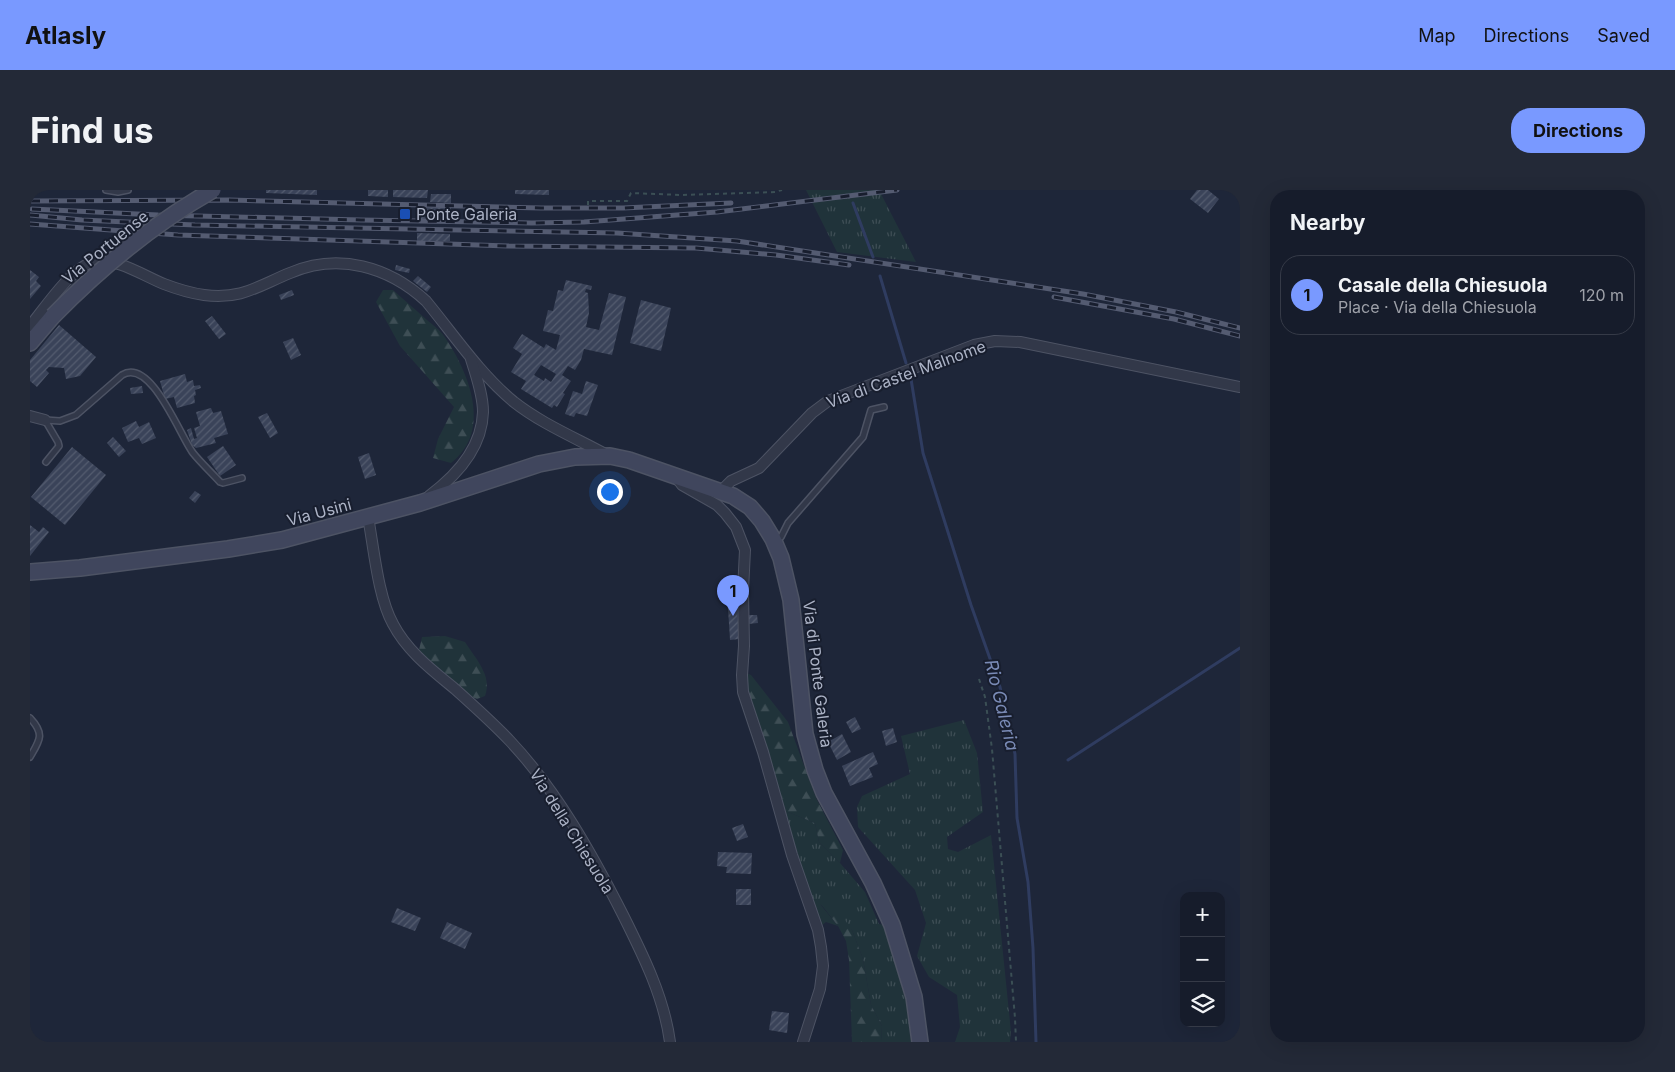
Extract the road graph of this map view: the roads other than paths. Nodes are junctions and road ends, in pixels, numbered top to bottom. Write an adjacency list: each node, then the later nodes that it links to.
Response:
1 (106, 190): 2 (lane)
2 (128, 190)
3 (212, 190): 5 (main road, Via Portuense, bridge)
4 (30, 326): 6 (street)
5 (30, 343)
6 (470, 356): 11 (street); 16 (street)
7 (1240, 387): 15 (street, Via di Castel Malnome)
8 (884, 407): 18 (lane)
9 (30, 416): 10 (street)
10 (45, 420): 12 (lane); 14 (lane)
11 (610, 456): 13 (main road, Via di Ponte Galeria); 16 (main road, Via Usini)
12 (46, 462)
13 (676, 475): 15 (main road, Via di Ponte Galeria); 23 (street)
14 (242, 478)
15 (721, 491): 18 (main road, Via di Ponte Galeria)
16 (420, 503): 17 (main road, Via Usini)
17 (368, 518): 19 (main road, Via Usini); 22 (street, Via della Chiesuola)
18 (773, 539): 24 (main road, Via di Ponte Galeria)
19 (30, 572)
20 (30, 718): 21 (lane)
21 (30, 757)
22 (670, 1042)
23 (803, 1042)
24 (920, 1042)

